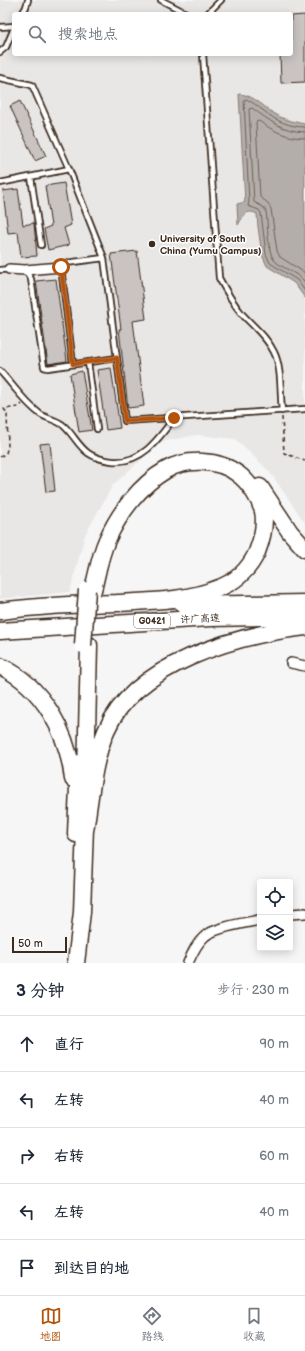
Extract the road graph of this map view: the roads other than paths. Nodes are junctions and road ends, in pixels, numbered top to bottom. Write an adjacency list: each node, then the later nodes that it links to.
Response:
1 (28, 0): 4 (lane)
2 (161, 0): 5 (lane)
3 (220, 0): 6 (lane)
4 (23, 12)
5 (184, 12)
6 (209, 12)
7 (0, 27): 8 (lane)
8 (12, 27)
9 (12, 32): 10 (lane)
10 (0, 52)
11 (203, 56): 26 (lane)
12 (0, 78): 13 (lane)
13 (69, 169): 14 (lane); 17 (lane)
14 (31, 177): 15 (lane); 16 (lane)
15 (0, 184)
16 (41, 246)
17 (104, 258): 19 (lane); 21 (lane)
18 (61, 267): 20 (street); 23 (lane)
19 (5, 269): 20 (street)
20 (26, 270): 23 (lane)
21 (117, 358): 22 (lane); 27 (lane)
22 (88, 362): 23 (lane); 28 (lane)
23 (73, 364)
24 (0, 370): 27 (lane)
25 (305, 409): 26 (lane)
26 (282, 411): 27 (lane)
27 (174, 418)
28 (97, 429)
29 (305, 548): 30 (highway)
30 (90, 590): 32 (highway); 37 (highway)
31 (305, 603): 34 (highway, 许广高速 / G0421)
32 (0, 611)
33 (305, 616): 36 (highway, 许广高速 / G0421)
34 (0, 617)
35 (305, 627): 42 (highway)
36 (0, 632)
37 (86, 645): 41 (highway); 42 (highway)
38 (292, 663): 40 (street)
39 (0, 666): 41 (highway)
40 (305, 666)
41 (76, 822): 46 (highway)
42 (84, 837): 47 (highway)
43 (305, 913): 44 (street)
44 (293, 914)
45 (257, 921): 48 (street)
46 (66, 963)
47 (76, 963)
48 (188, 963)

